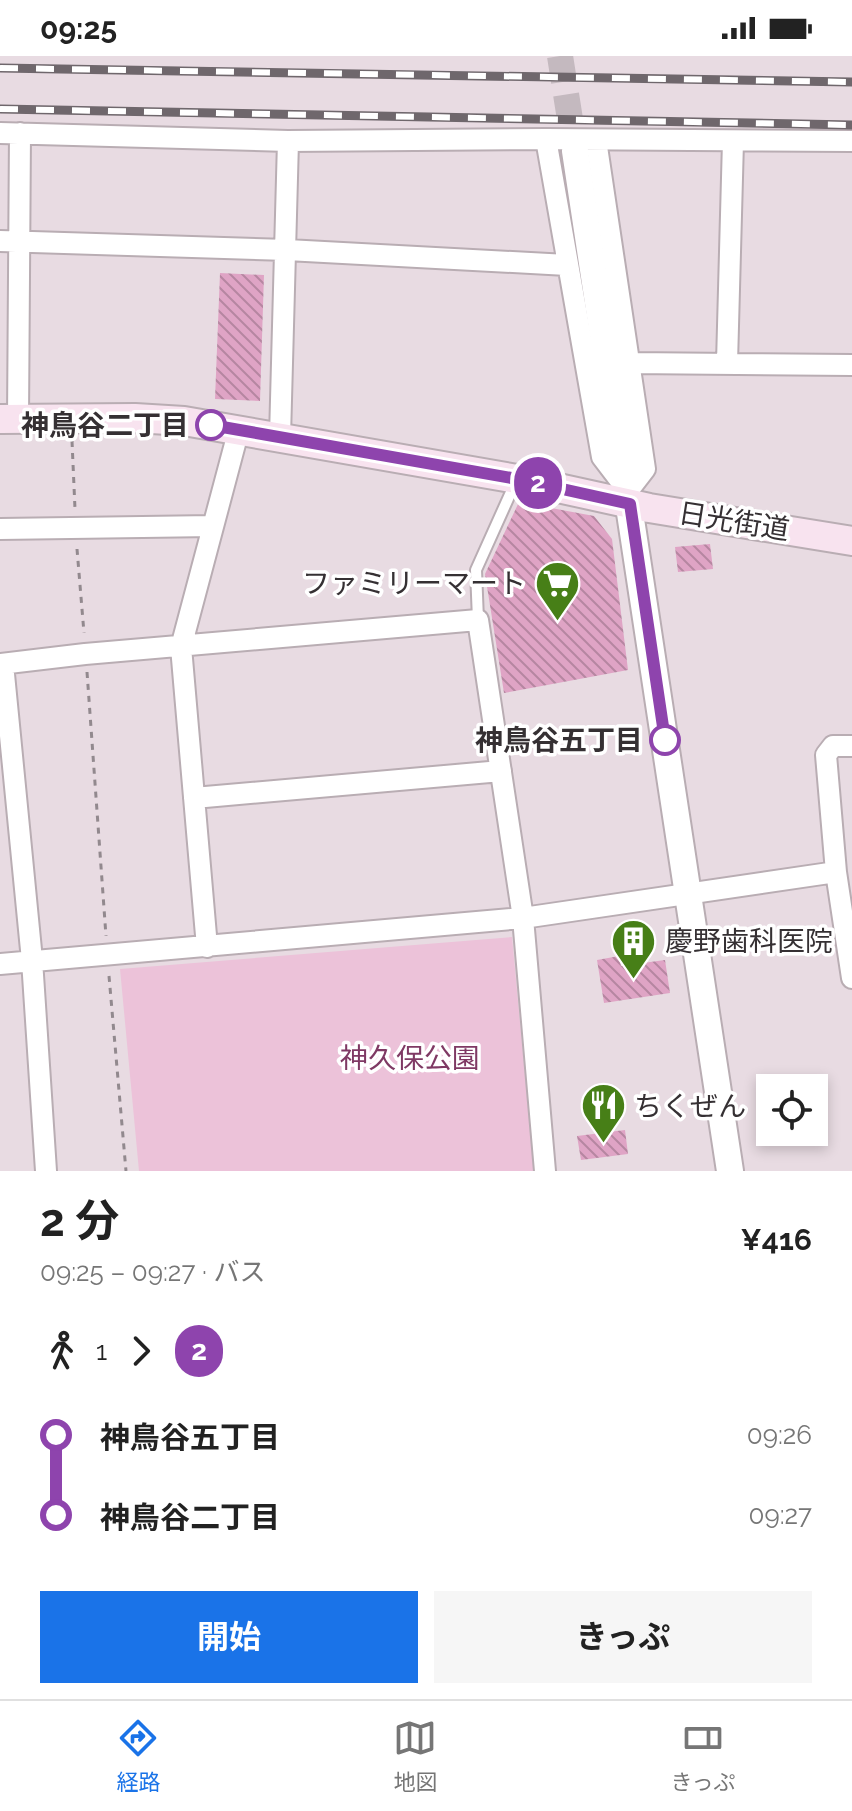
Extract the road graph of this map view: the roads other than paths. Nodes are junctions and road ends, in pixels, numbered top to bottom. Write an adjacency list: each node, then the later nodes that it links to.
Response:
1 (10, 133): 3 (street); 7 (street)
2 (546, 139): 3 (street); 6 (street); 9 (street)
3 (288, 141): 8 (street)
4 (733, 141): 5 (street); 6 (street); 12 (street)
5 (852, 141)
6 (586, 145): 11 (street); 18 (street)
7 (10, 242): 8 (street); 10 (street)
8 (287, 250): 9 (street); 16 (street)
9 (567, 265): 18 (street)
10 (10, 338): 14 (street)
11 (630, 363): 12 (street); 18 (street)
12 (727, 363): 13 (street)
13 (852, 365)
14 (9, 419): 15 (main road, 日光街道)
15 (239, 429): 16 (main road, 日光街道); 19 (street)
16 (280, 437): 17 (main road, 日光街道)
17 (517, 479): 18 (main road, 日光街道); 22 (lane)
18 (629, 497): 21 (main road, 日光街道); 29 (street)
19 (213, 526): 20 (street); 23 (street)
20 (0, 529)
21 (852, 541)
22 (478, 620): 23 (street); 26 (street)
23 (181, 647): 24 (street); 27 (street)
24 (2, 664): 32 (street)
25 (852, 746): 28 (street)
26 (501, 771): 27 (street); 30 (street)
27 (194, 798): 31 (street)
28 (836, 872): 29 (street); 34 (street)
29 (689, 894): 30 (street); 37 (street)
30 (523, 918): 31 (street); 36 (street)
31 (207, 947): 32 (street)
32 (32, 960): 33 (street); 35 (street)
33 (0, 964)
34 (852, 978)
35 (46, 1171)
36 (545, 1171)
37 (730, 1171)

